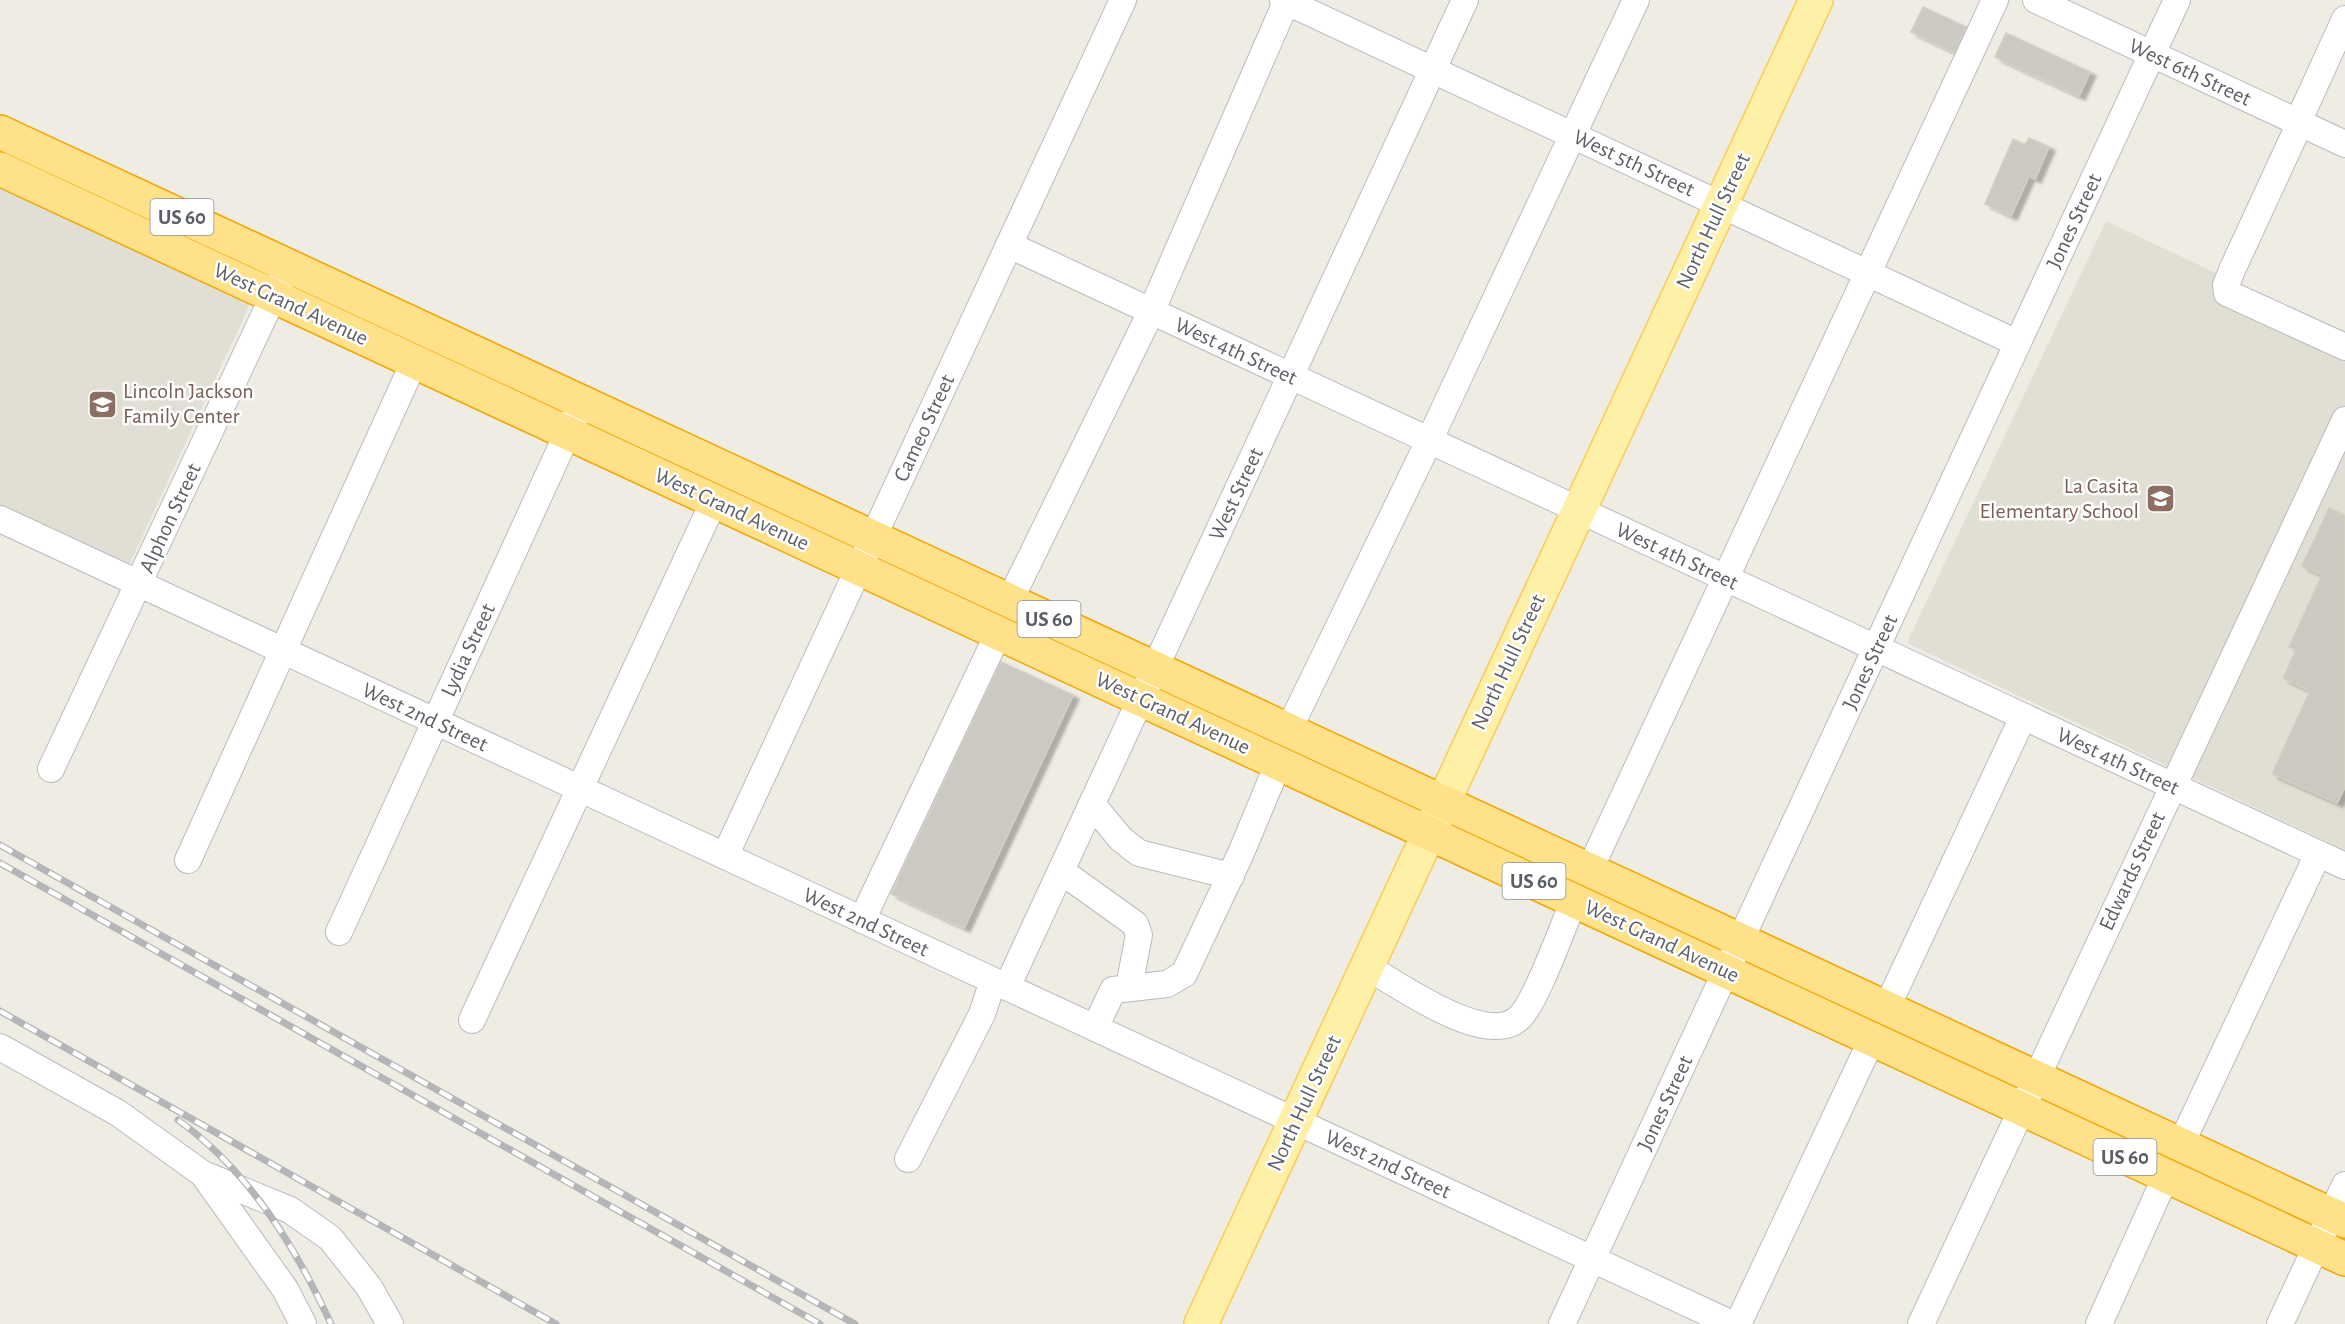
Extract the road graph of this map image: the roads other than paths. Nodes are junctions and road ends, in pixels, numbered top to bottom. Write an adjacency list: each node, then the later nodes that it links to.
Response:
1 (1123, 0): 18 (street, Cameo Street)
2 (1286, 0): 11 (street, West 5th Street); 22 (street)
3 (1466, 0): 11 (street, West Street)
4 (1636, 0): 14 (street)
5 (1816, 0): 17 (main road, North Hull Street)
6 (1995, 0): 20 (street)
7 (2036, 0): 10 (street, West 6th Street)
8 (2177, 0): 10 (street, Jones Street)
9 (2345, 19): 12 (street)
10 (2152, 54): 12 (street, West 6th Street); 23 (street, Jones Street)
11 (1434, 69): 14 (street, West 5th Street); 26 (street, West Street)
12 (2299, 122): 15 (street, West 6th Street); 24 (street)
13 (0, 132): 19 (highway, West Grand Avenue / US 60)
14 (1573, 135): 17 (street, West 5th Street); 30 (street)
15 (2345, 144)
16 (0, 169): 21 (highway, West Grand Avenue / US 60)
17 (1721, 204): 20 (street, West 5th Street); 32 (main road, North Hull Street)
18 (1009, 245): 22 (street, West 4th Street); 34 (street, Cameo Street)
19 (288, 266): 21 (street, Alphon Street); 27 (highway, West Grand Avenue / US 60)
20 (1868, 273): 23 (street, West 5th Street); 36 (street)
21 (273, 296): 25 (highway, West Grand Avenue / US 60); 37 (street, Alphon Street)
22 (1151, 312): 26 (street, West 4th Street); 38 (street)
23 (2018, 344): 40 (street, Jones Street)
24 (2345, 347)
25 (414, 362): 29 (highway, West Grand Avenue / US 60); 41 (street)
26 (1291, 376): 30 (street, West 4th Street); 42 (street, West Street)
27 (582, 402): 29 (street, Lydia Street); 34 (highway, West Grand Avenue / US 60)
28 (2345, 420): 48 (street, Edwards Street)
29 (568, 434): 31 (highway, West Grand Avenue / US 60); 44 (street, Lydia Street)
30 (1429, 441): 32 (street, West 4th Street); 45 (street)
31 (714, 501): 35 (highway, West Grand Avenue / US 60); 49 (street)
32 (1579, 510): 36 (street, West 4th Street); 50 (main road, North Hull Street)
33 (0, 519): 37 (street, West 2nd Street)
34 (873, 538): 35 (street, Cameo Street); 38 (highway, West Grand Avenue / US 60)
35 (859, 567): 39 (highway, West Grand Avenue / US 60); 54 (street, Cameo Street)
36 (1727, 579): 40 (street, West 4th Street); 57 (street)
37 (139, 584): 41 (street, West 2nd Street); 47 (street, Alphon Street)
38 (1010, 600): 42 (highway, West Grand Avenue / US 60)
39 (999, 632): 42 (highway, West Grand Avenue / US 60); 61 (street)
40 (1876, 648): 43 (street, West 4th Street); 63 (street, Jones Street)
41 (285, 651): 44 (street, West 2nd Street); 55 (street)
42 (1148, 683): 45 (highway, West Grand Avenue / US 60); 46 (highway, West Grand Avenue / US 60); 51 (street, West Street)
43 (2023, 717): 48 (street, West 4th Street); 68 (street)
44 (435, 722): 49 (street, West 2nd Street); 62 (street, Lydia Street)
45 (1288, 731): 50 (highway, West Grand Avenue / US 60)
46 (1279, 762): 52 (highway, West Grand Avenue / US 60); 59 (street)
47 (51, 769)
48 (2172, 786): 53 (street, West 4th Street); 73 (street, Edwards Street)
49 (580, 789): 54 (street, West 2nd Street); 69 (street)
50 (1444, 802): 52 (main road, North Hull Street); 57 (highway, West Grand Avenue / US 60)
51 (1092, 804): 58 (street, West Street); 59 (street)
52 (1429, 832): 60 (highway, West Grand Avenue / US 60); 64 (main road, North Hull Street)
53 (2318, 854): 56 (street, West 4th Street); 76 (street)
54 (725, 856): 61 (street, West 2nd Street)
55 (188, 860)
56 (2345, 866)
57 (1590, 869): 63 (highway, West Grand Avenue / US 60)
58 (1061, 871): 66 (street, West Street); 67 (street)
59 (1231, 876): 67 (street)
60 (1574, 900): 64 (street); 65 (highway, West Grand Avenue / US 60)
61 (862, 920): 66 (street, West 2nd Street)
62 (339, 932)
63 (1741, 939): 65 (street, Jones Street); 68 (highway, West Grand Avenue / US 60)
64 (1367, 967): 75 (main road, North Hull Street)
65 (1726, 971): 71 (highway, West Grand Avenue / US 60); 83 (street, Jones Street)
66 (1000, 984): 70 (street, West 2nd Street); 77 (street, West Street)
67 (1130, 987): 70 (street)
68 (1887, 1007): 73 (highway, West Grand Avenue / US 60)
69 (471, 1020)
70 (1095, 1028): 75 (street, West 2nd Street)
71 (1872, 1039): 74 (highway, West Grand Avenue / US 60); 89 (street)
72 (0, 1047): 78 (street)
73 (2036, 1076): 74 (street, Edwards Street); 76 (highway, West Grand Avenue / US 60)
74 (2021, 1109): 79 (highway, West Grand Avenue / US 60); 90 (street, Edwards Street)
75 (1295, 1121): 83 (street, West 2nd Street); 86 (main road, North Hull Street)
76 (2181, 1144): 81 (highway, West Grand Avenue / US 60)
77 (908, 1159)
78 (203, 1174): 84 (street); 85 (street)
79 (2166, 1176): 82 (highway, West Grand Avenue / US 60); 91 (street)
80 (2345, 1185): 81 (street)
81 (2338, 1217): 82 (street)
82 (2331, 1253): 92 (street)
83 (1592, 1259): 87 (street, Jones Street); 88 (street, West 2nd Street)
84 (303, 1324)
85 (390, 1324)
86 (1201, 1324)
87 (1562, 1324)
88 (1732, 1324)
89 (1738, 1324)
90 (1921, 1324)
91 (2099, 1324)
92 (2280, 1324)

